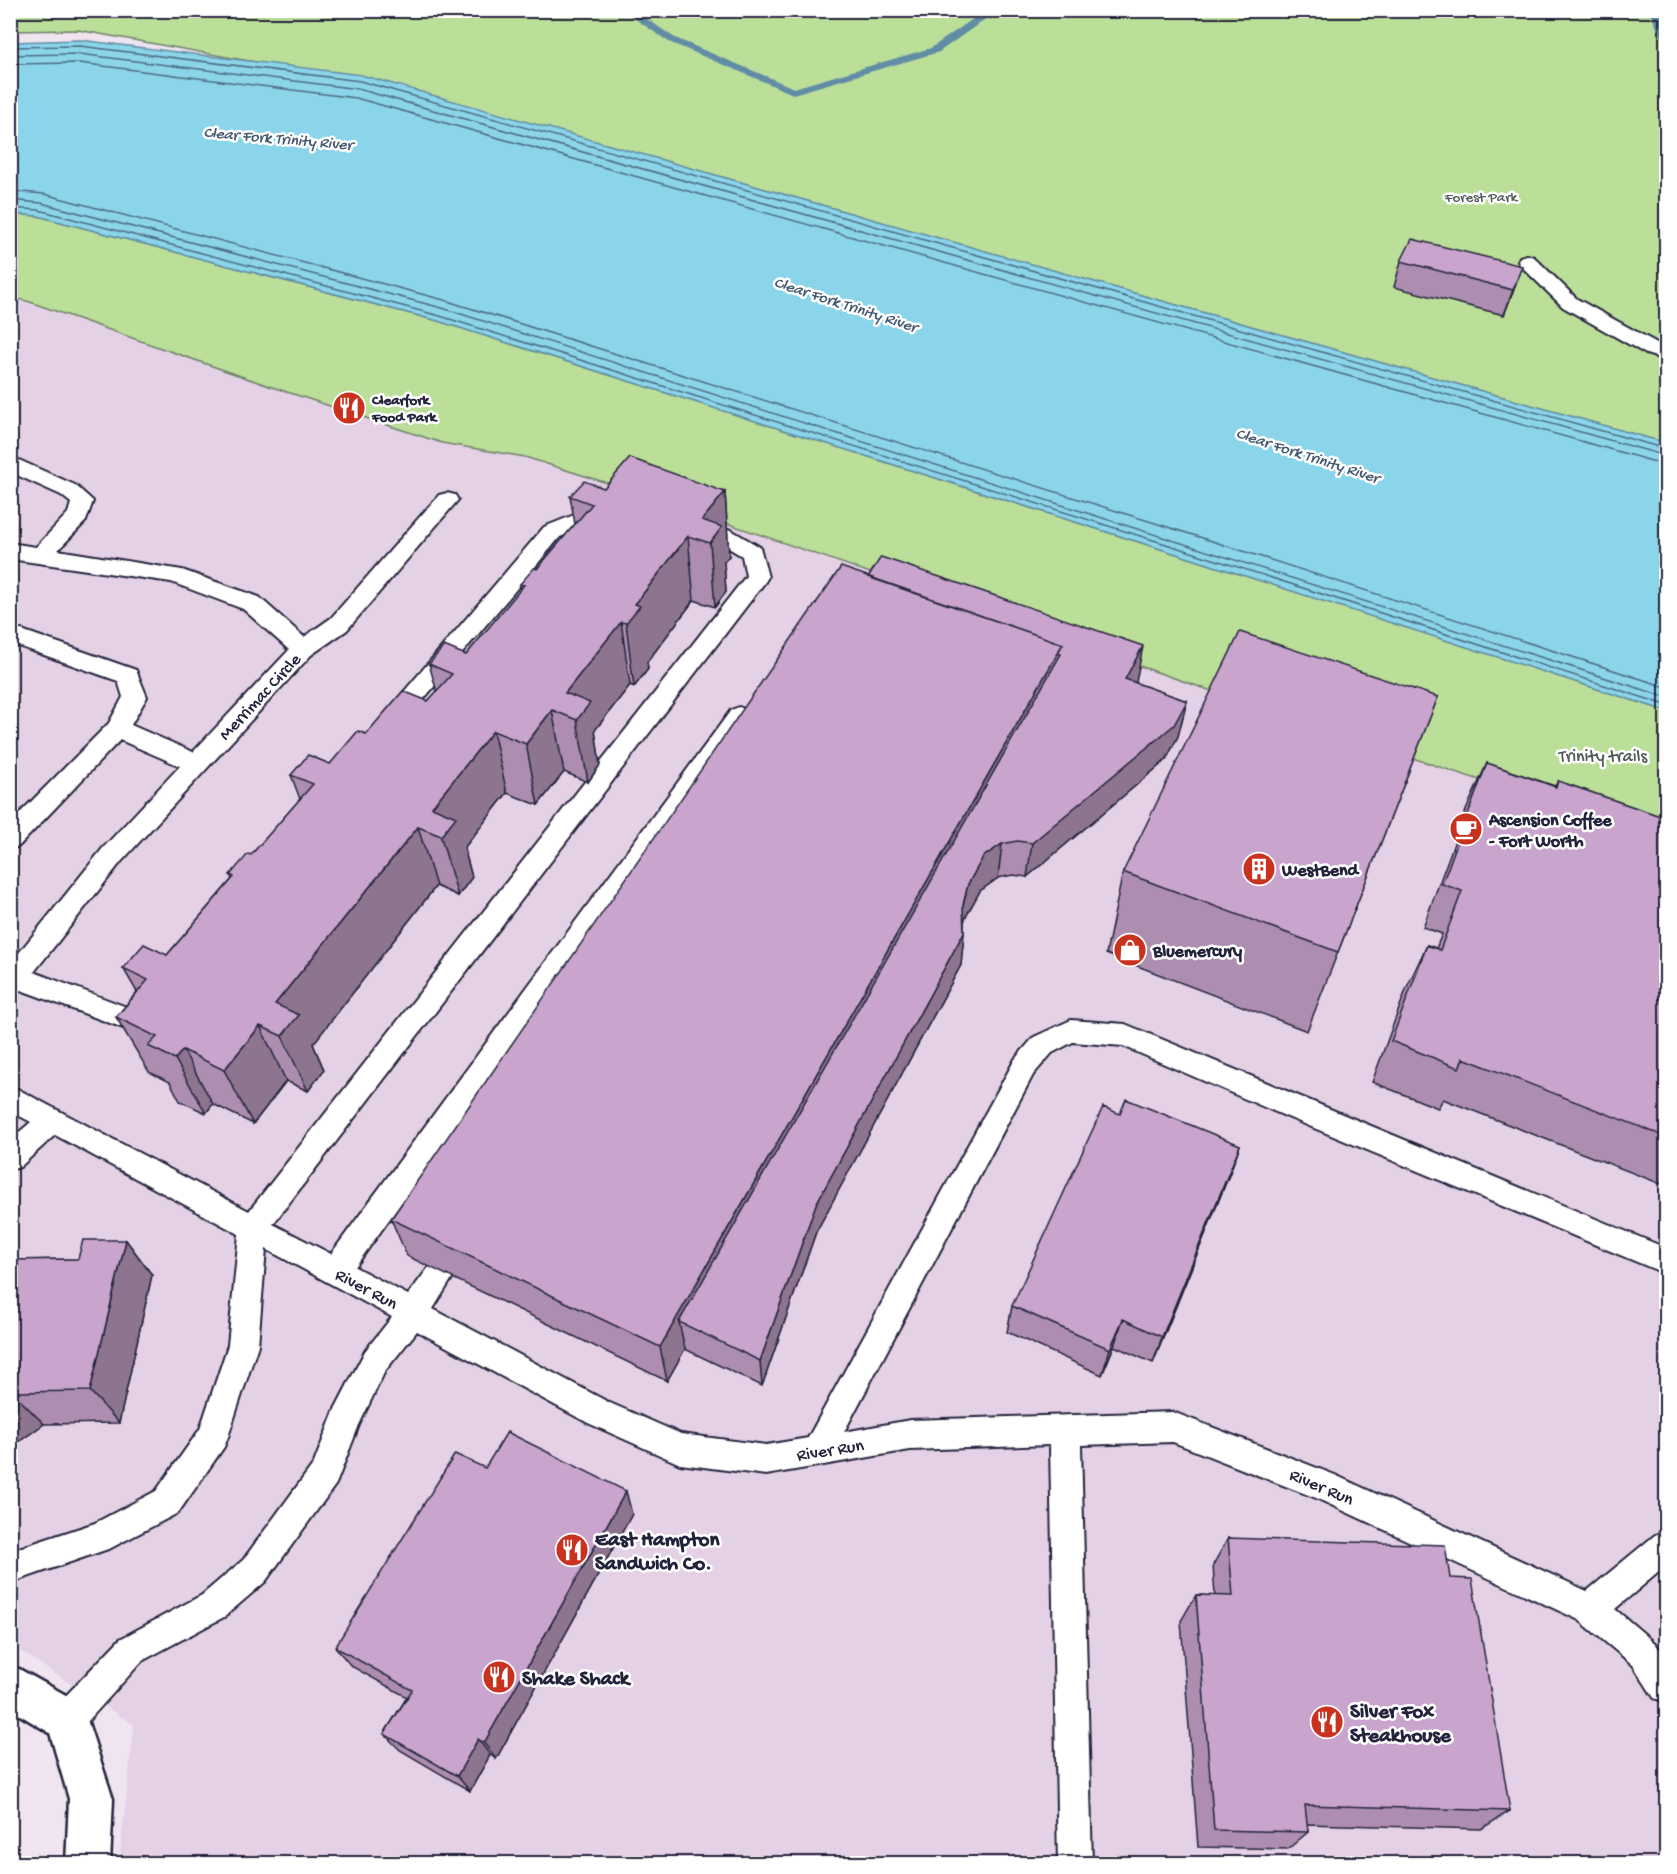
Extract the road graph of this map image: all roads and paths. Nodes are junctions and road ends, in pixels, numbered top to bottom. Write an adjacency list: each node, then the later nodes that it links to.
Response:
1 (1527, 261): 2 (lane)
2 (1660, 352)
3 (10, 463): 8 (lane)
4 (447, 500): 10 (lane)
5 (633, 513): 13 (lane)
6 (677, 522): 21 (lane)
7 (10, 551): 8 (lane, Merrimac Circle)
8 (41, 555): 10 (lane, Merrimac Circle)
9 (10, 634): 12 (lane)
10 (303, 649): 14 (lane, Merrimac Circle)
11 (754, 696): 23 (lane)
12 (117, 729): 14 (lane); 15 (lane)
13 (375, 741)
14 (197, 764): 16 (lane, Merrimac Circle)
15 (10, 839)
16 (14, 981): 17 (lane)
17 (160, 995)
18 (10, 1097): 19 (lane, River Run)
19 (53, 1120): 20 (lane); 21 (lane, River Run)
20 (10, 1158)
21 (254, 1227): 23 (lane, River Run); 29 (lane)
22 (1666, 1261): 27 (lane)
23 (336, 1271): 25 (lane, River Run)
24 (442, 1272): 25 (lane)
25 (413, 1313): 27 (lane, River Run); 33 (lane)
26 (1065, 1430): 27 (lane, River Run); 30 (lane, River Run); 35 (lane)
27 (817, 1451)
28 (1666, 1546): 30 (lane)
29 (10, 1567)
30 (1590, 1610): 32 (lane, River Run)
31 (10, 1685): 33 (street)
32 (1666, 1686)
33 (67, 1719): 34 (street)
34 (88, 1863)
35 (1075, 1863)

